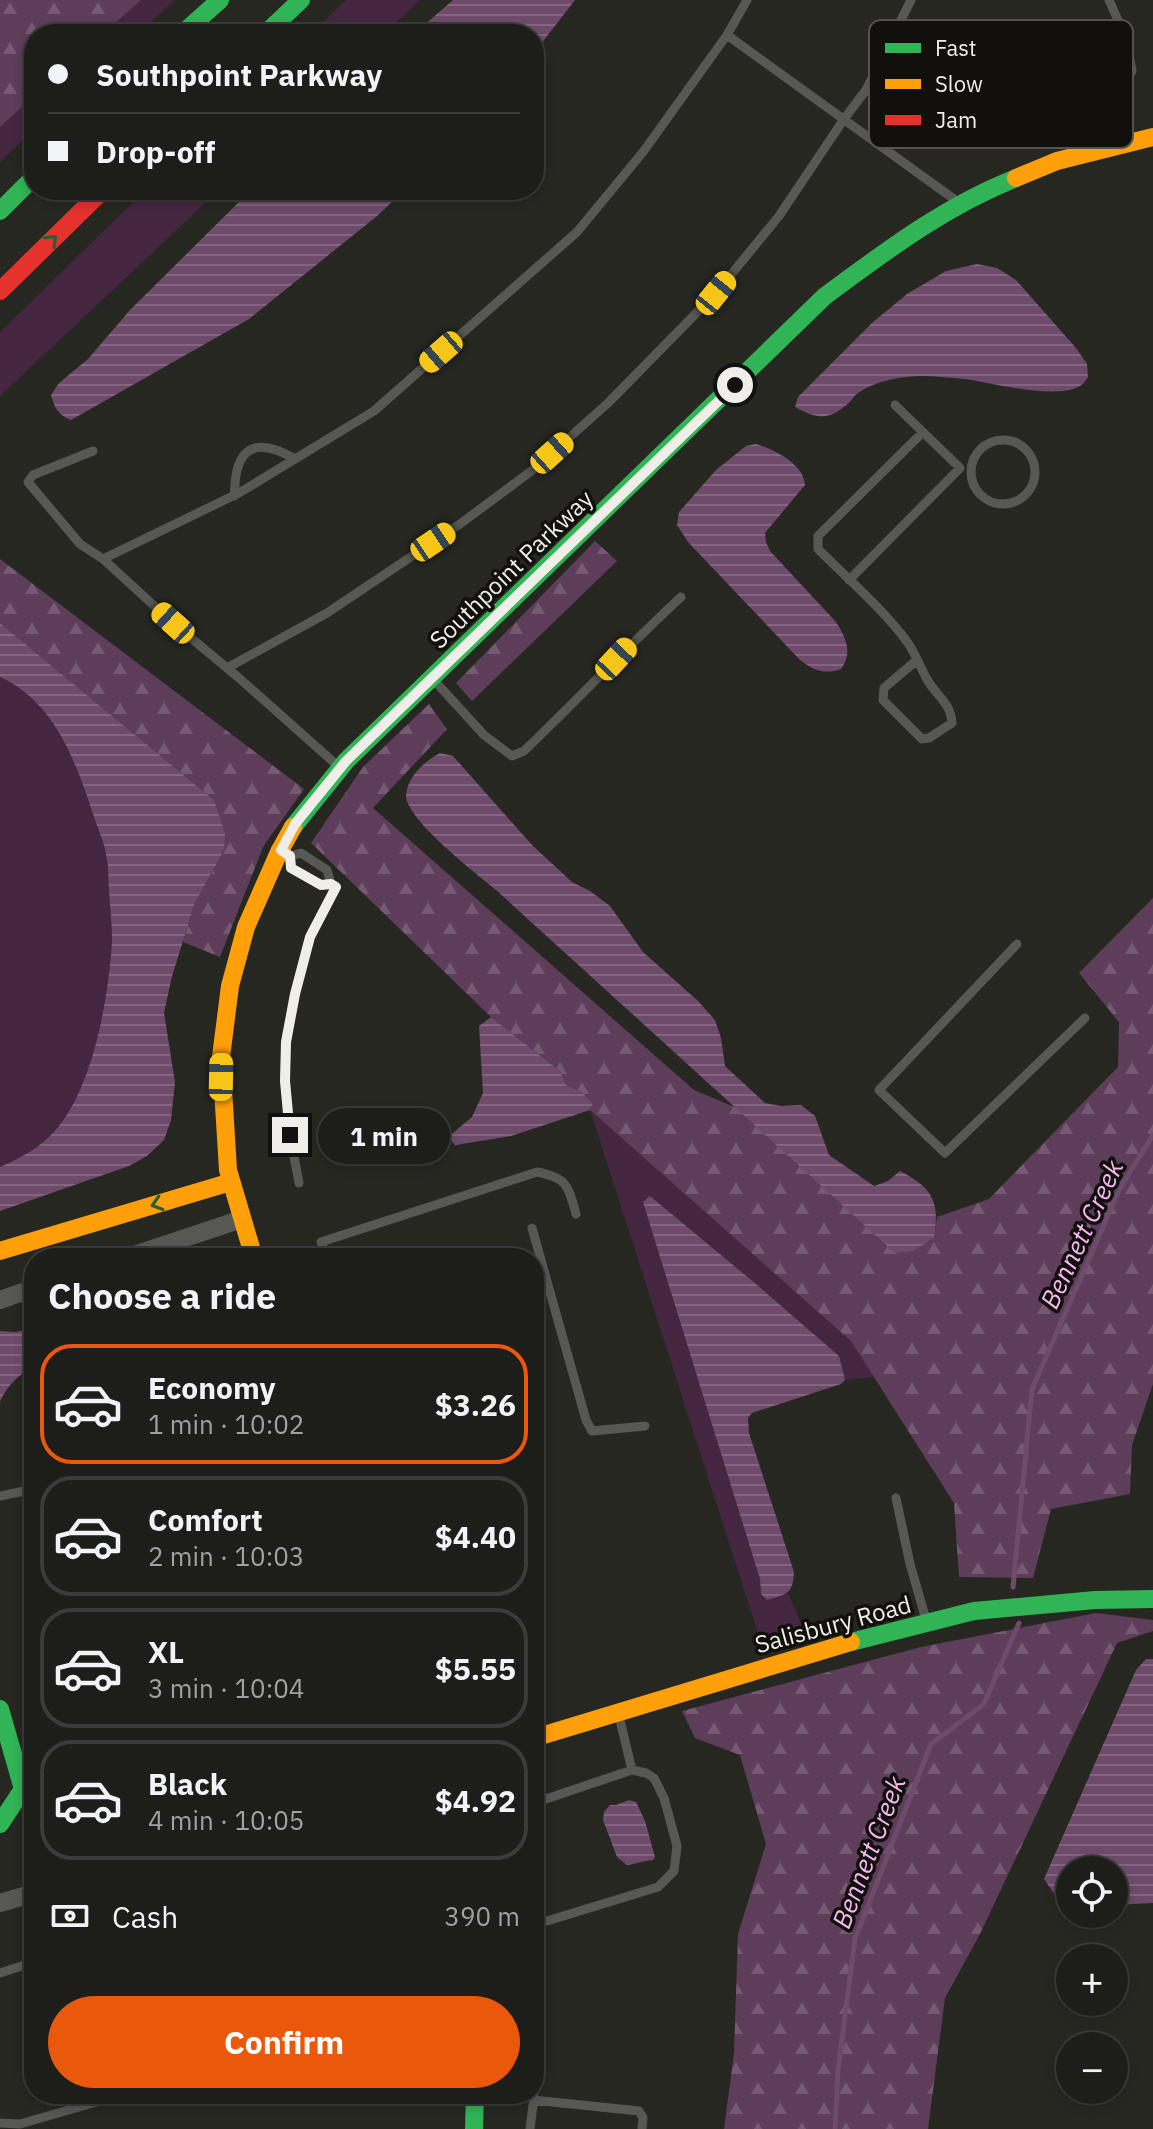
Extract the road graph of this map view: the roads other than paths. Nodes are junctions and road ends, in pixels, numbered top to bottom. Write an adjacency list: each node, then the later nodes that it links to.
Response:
1 (220, 0): 8 (main road)
2 (301, 0): 9 (main road)
3 (747, 0): 10 (lane)
4 (911, 0): 6 (lane)
5 (1109, 0): 7 (lane)
6 (901, 20)
7 (1118, 20)
8 (193, 24)
9 (276, 24)
10 (727, 35): 14 (lane); 28 (lane)
11 (869, 84): 12 (lane)
12 (866, 90): 13 (lane); 14 (lane)
13 (869, 92)
14 (844, 119): 15 (lane); 35 (lane)
15 (869, 137)
16 (1153, 137): 17 (main road, Southpoint Parkway)
17 (1133, 142)
18 (884, 148): 22 (lane)
19 (1109, 148): 22 (main road, Southpoint Parkway)
20 (24, 187): 23 (main road)
21 (93, 200): 24 (main road, one-way to 21)
22 (962, 204): 36 (main road, Southpoint Parkway)
23 (0, 211)
24 (0, 291)
25 (895, 405): 26 (lane)
26 (923, 432): 29 (lane); 32 (lane)
27 (93, 451): 31 (lane)
28 (295, 459): 30 (lane); 30 (lane)
29 (966, 468): 29 (lane); 32 (lane)
30 (234, 496): 31 (lane)
31 (103, 559): 35 (lane)
32 (849, 580): 34 (lane)
33 (681, 597): 36 (lane)
34 (917, 660): 34 (lane)
35 (227, 668): 37 (lane)
36 (432, 678): 37 (main road, Southpoint Parkway)
37 (340, 768): 38 (main road, Southpoint Parkway)
38 (286, 853): 39 (lane); 39 (lane); 42 (main road, Southpoint Parkway)
39 (331, 884): 43 (lane)
40 (1017, 944): 41 (lane)
41 (1085, 1018)
42 (231, 1182): 45 (main road, Southpoint Parkway); 51 (main road, one-way to 51)
43 (299, 1183)
44 (576, 1214): 49 (lane)
45 (242, 1219): 47 (street); 48 (main road, Southpoint Parkway)
46 (532, 1228): 50 (lane)
47 (155, 1248)
48 (251, 1248)
49 (323, 1248)
50 (538, 1248)
51 (0, 1251)
52 (544, 1271): 55 (lane)
53 (24, 1292): 54 (street)
54 (0, 1300)
55 (645, 1426)
56 (24, 1491): 57 (lane)
57 (0, 1496)
58 (896, 1498): 60 (lane)
59 (1153, 1599): 60 (main road, Salisbury Road)
60 (927, 1623): 62 (main road, Salisbury Road)
61 (0, 1709): 65 (main road)
62 (618, 1713): 63 (main road, Salisbury Road); 64 (lane)
63 (544, 1735)
64 (632, 1770): 67 (lane); 71 (lane)
65 (24, 1776)
66 (24, 1792): 68 (main road)
67 (544, 1800)
68 (1, 1822)
69 (24, 1896): 70 (street)
70 (0, 1903)
71 (544, 1921)
72 (24, 1965): 73 (lane)
73 (0, 1973)
74 (544, 2097): 81 (lane)
75 (89, 2104): 78 (lane)
76 (475, 2104): 79 (main road)
77 (533, 2104): 80 (lane)
78 (0, 2123)
79 (474, 2129)
80 (530, 2129)
81 (642, 2129)

